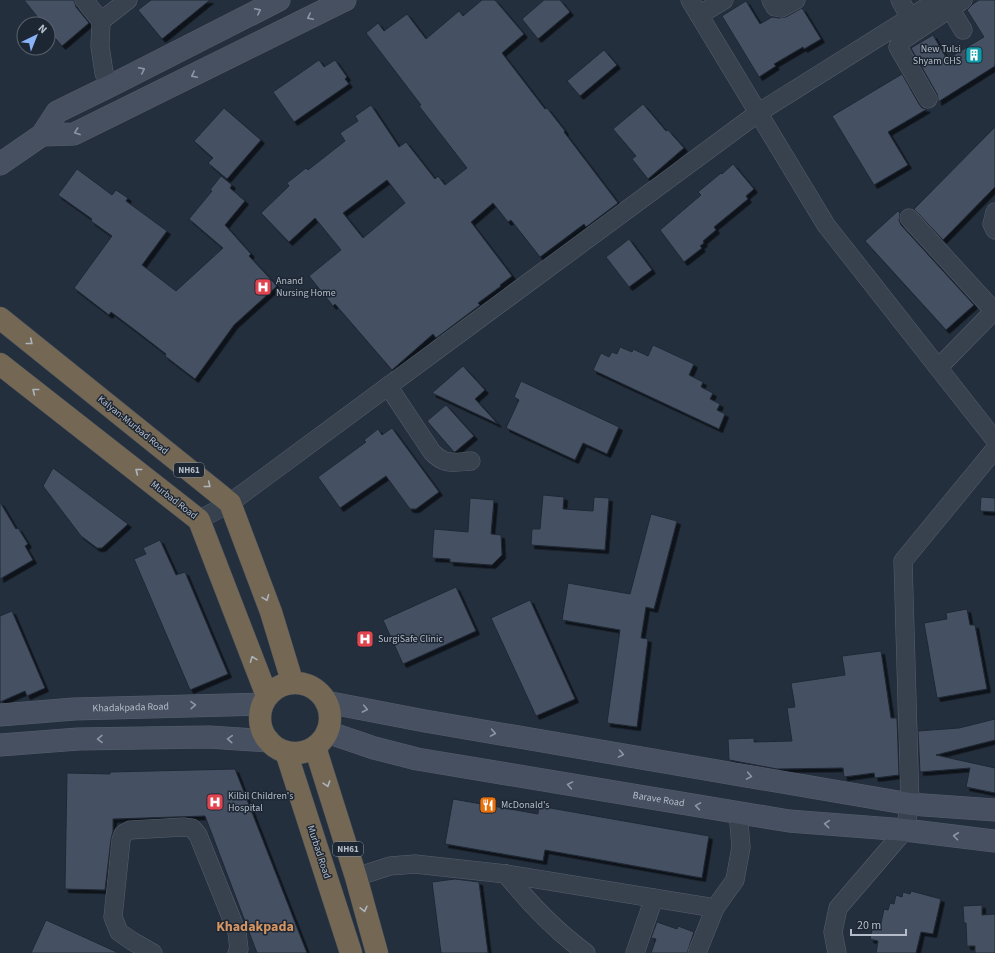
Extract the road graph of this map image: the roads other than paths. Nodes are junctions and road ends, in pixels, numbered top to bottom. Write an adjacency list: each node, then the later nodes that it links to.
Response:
1 (84, 0): 12 (street)
2 (128, 0): 12 (street)
3 (279, 0): 14 (street, one-way to 3)
4 (345, 0): 17 (street, one-way to 17)
5 (724, 0): 10 (street)
6 (771, 0): 7 (street)
7 (796, 0)
8 (900, 0): 11 (street)
9 (949, 2): 11 (street); 13 (street); 15 (street)
10 (695, 8): 16 (street)
11 (910, 18): 16 (street)
12 (101, 21): 14 (street)
13 (963, 30)
14 (112, 85): 17 (street)
15 (928, 99)
16 (758, 113): 25 (street); 26 (street)
17 (42, 135): 18 (street)
18 (0, 164)
19 (995, 212): 21 (street)
20 (909, 218): 22 (street)
21 (995, 230)
22 (995, 310): 25 (street)
23 (0, 318): 30 (highway, Kalyan-Murbad Road / NH61, one-way to 30)
24 (0, 364): 31 (highway, Murbad Road, one-way to 24)
25 (939, 368): 27 (street)
26 (388, 386): 29 (street); 30 (street)
27 (995, 440)
28 (995, 450): 43 (street)
29 (471, 461)
30 (230, 503): 31 (street); 32 (highway, one-way to 32)
31 (199, 520): 33 (highway, Murbad Road / NH61, one-way to 31)
32 (292, 681): 33 (highway); 34 (highway)
33 (264, 700): 35 (street, Khadakpada Road, one-way to 33); 42 (highway, NH61)
34 (326, 702): 39 (highway, NH61); 43 (street, one-way to 43)
35 (74, 709): 36 (street, Khadakpada Road); 38 (street)
36 (52, 711): 37 (street, Khadakpada Road); 40 (street)
37 (0, 714)
38 (78, 739): 40 (street); 42 (street, one-way to 38)
39 (321, 739): 42 (highway); 45 (street, Barave Road, one-way to 39); 49 (highway, NH61, one-way to 49)
40 (56, 741): 41 (street)
41 (0, 745)
42 (277, 746): 54 (highway, Murbad Road / NH61)
43 (910, 804): 44 (street); 46 (street)
44 (995, 810)
45 (738, 812): 46 (street, Barave Road, one-way to 45); 51 (street)
46 (905, 830): 47 (street, Barave Road, one-way to 46); 59 (street)
47 (995, 841)
48 (506, 874): 49 (street); 50 (street); 56 (street)
49 (356, 877): 55 (highway, NH61, one-way to 55)
50 (654, 898): 51 (street); 57 (street)
51 (715, 908): 58 (street)
52 (153, 953): 53 (street)
53 (237, 953)
54 (352, 953)
55 (376, 953)
56 (586, 953)
57 (635, 953)
58 (697, 953)
59 (837, 953)

